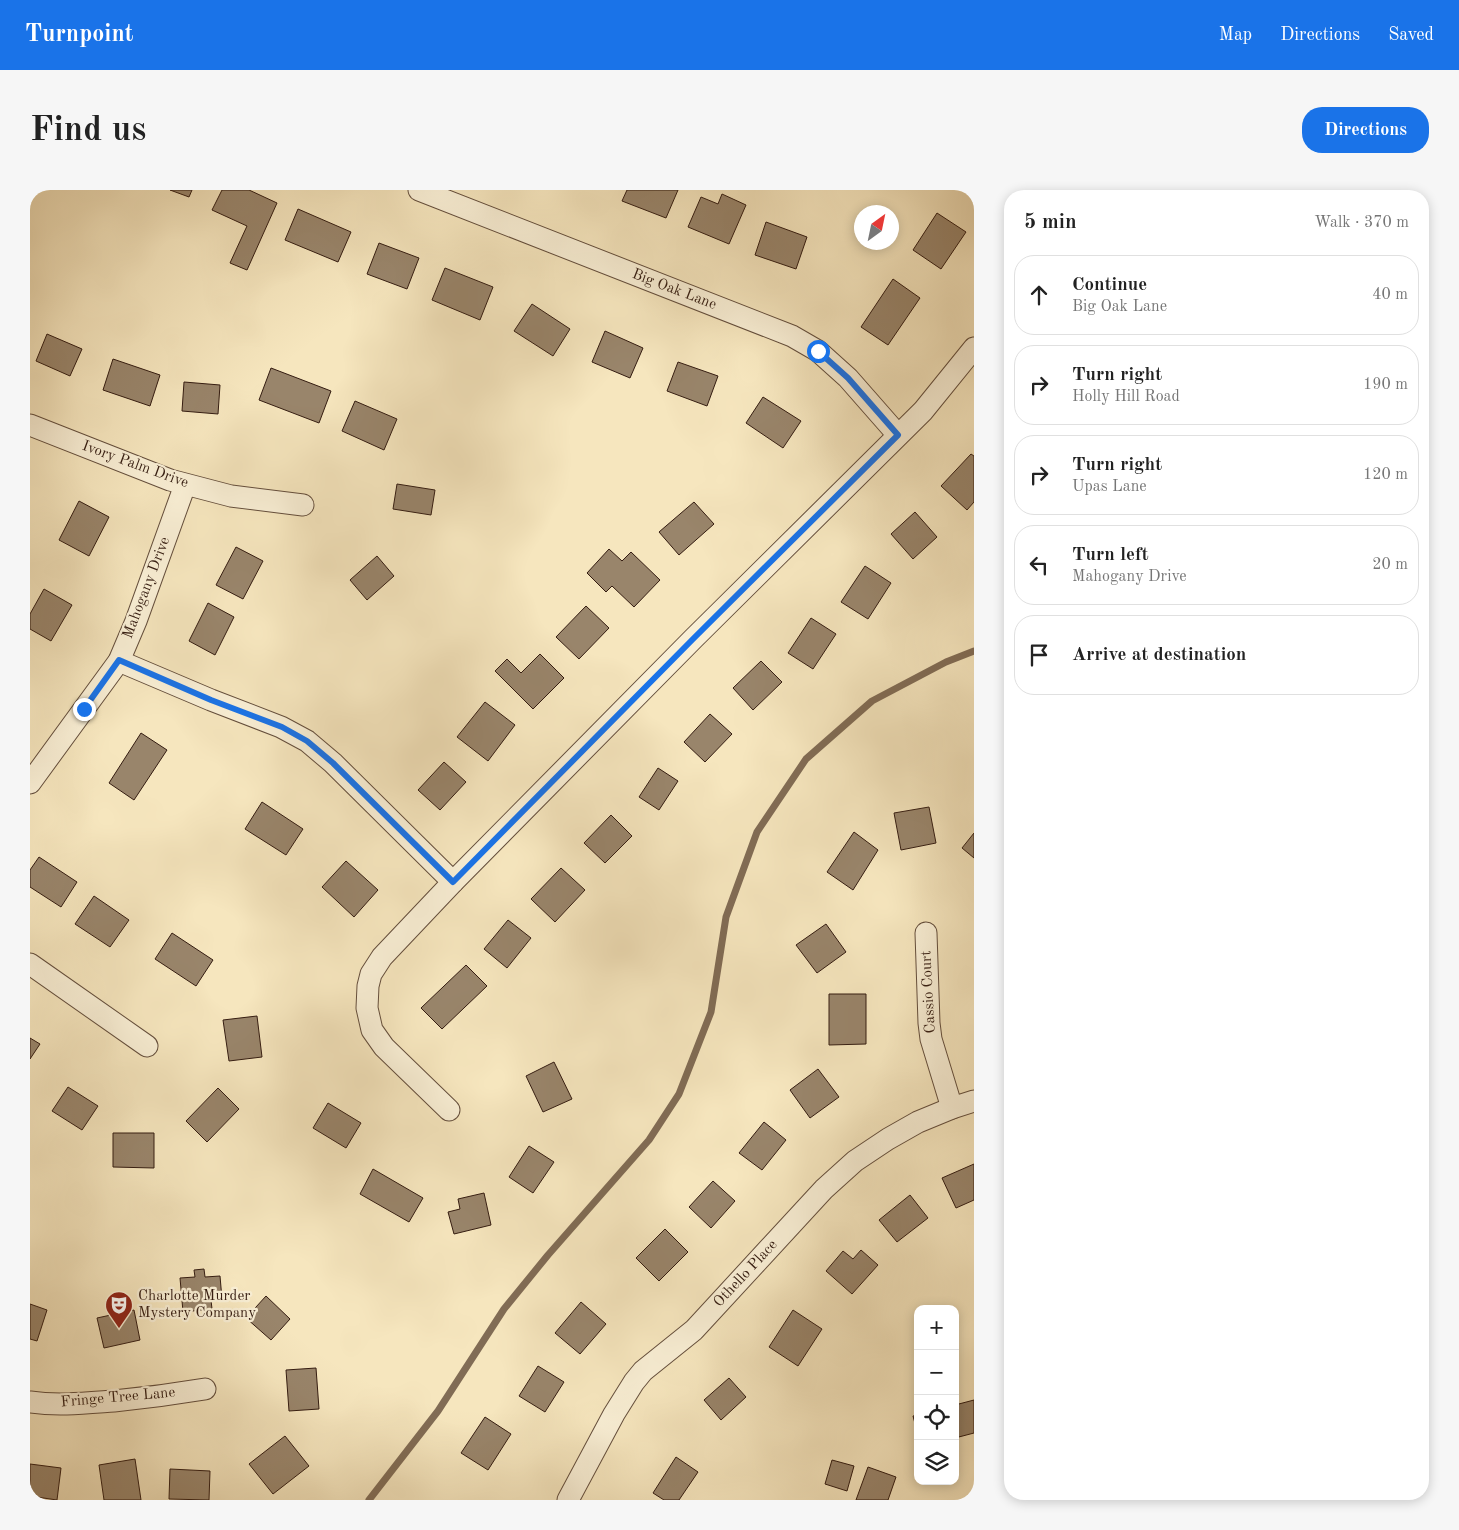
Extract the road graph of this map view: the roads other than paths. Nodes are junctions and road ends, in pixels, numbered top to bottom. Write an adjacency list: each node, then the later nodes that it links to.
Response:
1 (419, 190): 4 (street, Big Oak Lane)
2 (974, 348): 4 (street)
3 (30, 425): 5 (street, Ivory Palm Drive)
4 (898, 435): 9 (street)
5 (185, 485): 6 (street, Ivory Palm Drive); 7 (street, Mahogany Drive)
6 (303, 505)
7 (119, 660): 8 (street, Mahogany Drive); 9 (street)
8 (30, 783)
9 (453, 882): 15 (street)
10 (926, 933): 14 (street, Cassio Court)
11 (30, 964): 12 (street)
12 (147, 1046)
13 (974, 1101): 14 (street, Othello Place)
14 (952, 1108): 18 (street, Othello Place)
15 (449, 1110)
16 (205, 1389): 17 (street, Fringe Tree Lane)
17 (30, 1402)
18 (568, 1500)

